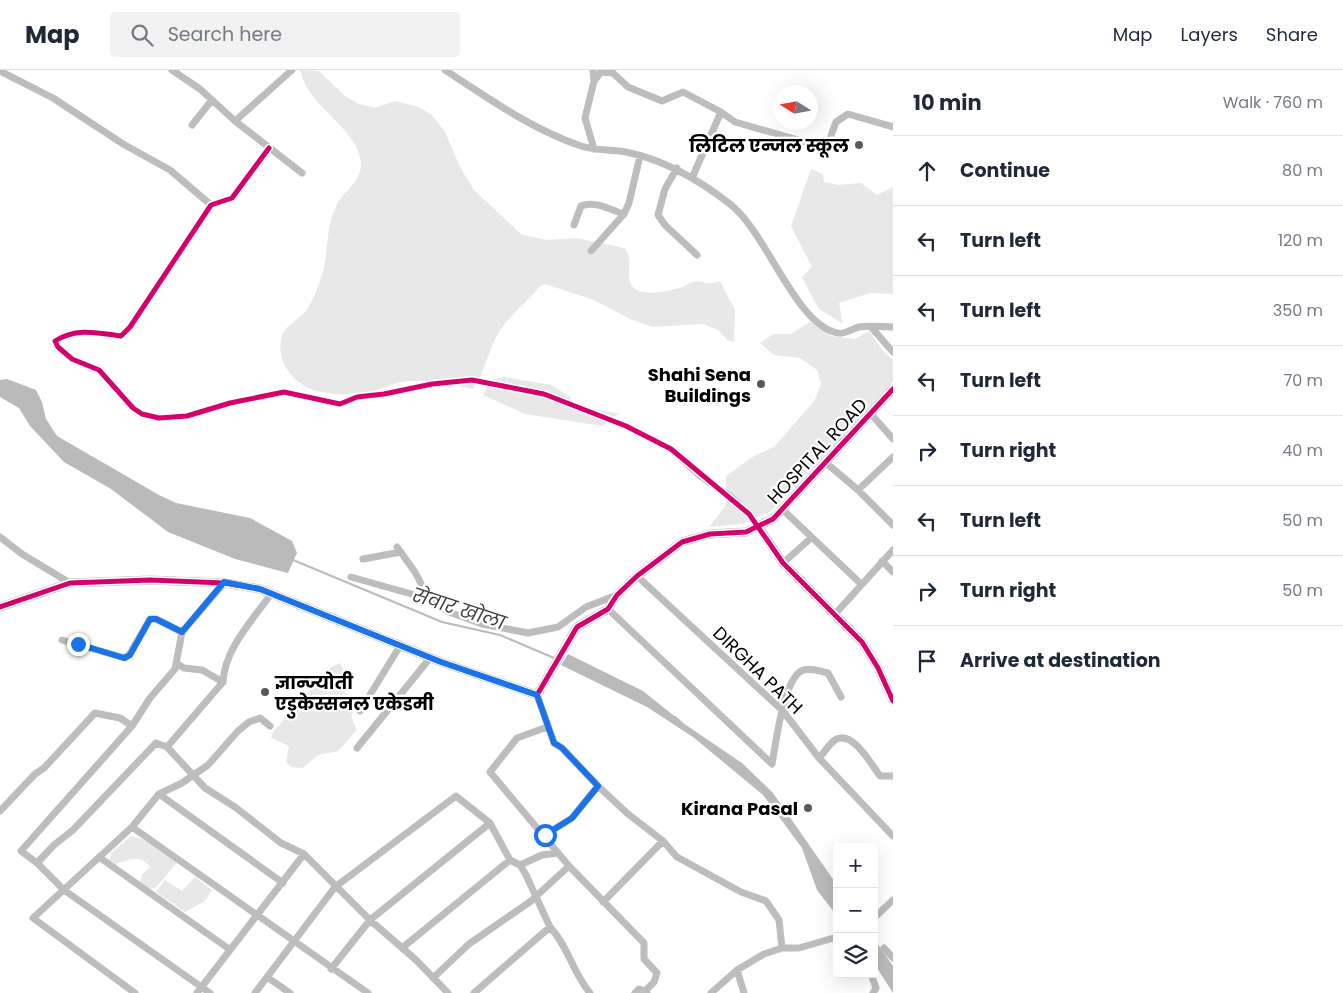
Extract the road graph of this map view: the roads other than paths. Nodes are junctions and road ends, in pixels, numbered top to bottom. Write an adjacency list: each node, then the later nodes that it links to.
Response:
1 (172, 70): 7 (street)
2 (292, 70): 9 (street)
3 (445, 70): 13 (street)
4 (592, 70): 6 (street)
5 (0, 71): 18 (street)
6 (594, 81): 8 (street); 13 (street)
7 (212, 100): 9 (street); 10 (street)
8 (721, 112): 11 (street); 17 (street)
9 (235, 121): 12 (street)
10 (192, 125)
11 (893, 127)
12 (269, 148): 16 (street); 18 (street)
13 (594, 149): 14 (street)
14 (640, 156): 15 (street); 19 (street)
15 (677, 168): 17 (street); 22 (street)
16 (302, 173)
17 (692, 178): 24 (street)
18 (211, 205): 34 (street)
19 (624, 214): 20 (street); 21 (street)
20 (574, 225)
21 (591, 251)
22 (697, 255)
23 (893, 327): 24 (street)
24 (871, 328): 25 (street)
25 (893, 352)
26 (893, 389): 27 (street, HOSPITAL ROAD)
27 (871, 414): 28 (street); 30 (street, HOSPITAL ROAD)
28 (893, 439)
29 (893, 457): 31 (street)
30 (826, 462): 31 (street); 32 (street, HOSPITAL ROAD)
31 (858, 490): 33 (street)
32 (782, 509): 34 (street, HOSPITAL ROAD); 36 (street)
33 (893, 525)
34 (758, 526): 40 (street); 42 (street, HOSPITAL ROAD)
35 (0, 536): 45 (street)
36 (812, 538): 40 (street); 46 (street)
37 (893, 550): 39 (street)
38 (363, 559): 49 (street)
39 (882, 562): 41 (street); 46 (street)
40 (783, 563): 52 (street)
41 (893, 572)
42 (637, 576): 48 (street, HOSPITAL ROAD); 63 (street, DIRGHA PATH)
43 (351, 577): 49 (street)
44 (224, 582): 45 (street); 47 (street); 53 (street)
45 (70, 583): 50 (street)
46 (860, 583): 52 (street)
47 (270, 594): 55 (street); 58 (street)
48 (617, 596): 49 (street); 51 (street, HOSPITAL ROAD)
49 (429, 599)
50 (0, 607)
51 (608, 609): 59 (street); 63 (street)
52 (836, 613): 61 (street)
53 (182, 632): 54 (street); 57 (street)
54 (62, 640)
55 (400, 646): 56 (street); 62 (street)
56 (430, 658): 59 (street); 68 (street)
57 (176, 663): 58 (street); 64 (street)
58 (223, 682): 67 (street)
59 (537, 695): 66 (street)
60 (841, 697): 63 (street)
61 (893, 701)
62 (360, 711)
63 (783, 711): 69 (street, DIRGHA PATH)
64 (132, 726): 74 (street); 84 (street)
65 (270, 726): 70 (street)
66 (547, 727): 72 (street); 77 (street)
67 (167, 747): 70 (street); 84 (street)
68 (357, 748)
69 (819, 758): 71 (street); 78 (street, DIRGHA PATH)
70 (191, 775): 73 (street); 81 (street)
71 (893, 776)
72 (598, 786): 77 (street); 79 (street)
73 (159, 794): 76 (street); 87 (street)
74 (0, 811)
75 (490, 823): 83 (street); 88 (street); 95 (street)
76 (132, 827): 82 (street); 93 (street)
77 (545, 835): 80 (street)
78 (893, 836)
79 (663, 841): 92 (street); 100 (street)
80 (558, 853): 85 (street); 86 (street)
81 (304, 854): 87 (street); 88 (street)
82 (99, 857): 89 (street); 102 (street)
83 (510, 860): 85 (street); 99 (street)
84 (37, 864): 89 (street)
85 (520, 865): 90 (street)
86 (569, 866): 90 (street); 92 (street)
87 (283, 883): 93 (street)
88 (336, 886): 95 (street); 98 (street)
89 (64, 890): 109 (street); 112 (street)
90 (536, 895): 96 (street); 107 (street)
91 (893, 900): 94 (street)
92 (603, 902): 111 (street)
93 (256, 915): 98 (street); 102 (street)
94 (878, 915)
95 (370, 920): 99 (street); 104 (street)
96 (550, 927): 110 (street); 118 (street)
97 (833, 939): 100 (street)
98 (293, 941): 104 (street); 106 (street)
99 (402, 948): 107 (street)
100 (782, 948): 105 (street)
101 (893, 948): 103 (street)
102 (229, 949): 109 (street)
103 (893, 958)
104 (331, 969): 116 (street)
105 (737, 970): 120 (street); 121 (street)
106 (267, 977): 114 (street); 115 (street)
107 (433, 978): 117 (street)
108 (872, 978): 122 (street)
109 (199, 990): 113 (street)
110 (588, 992)
111 (646, 992): 119 (street)
112 (135, 993)
113 (210, 993)
114 (255, 993)
115 (290, 993)
116 (368, 993)
117 (448, 993)
118 (474, 993)
119 (635, 993)
120 (711, 993)
121 (744, 993)
122 (873, 993)

